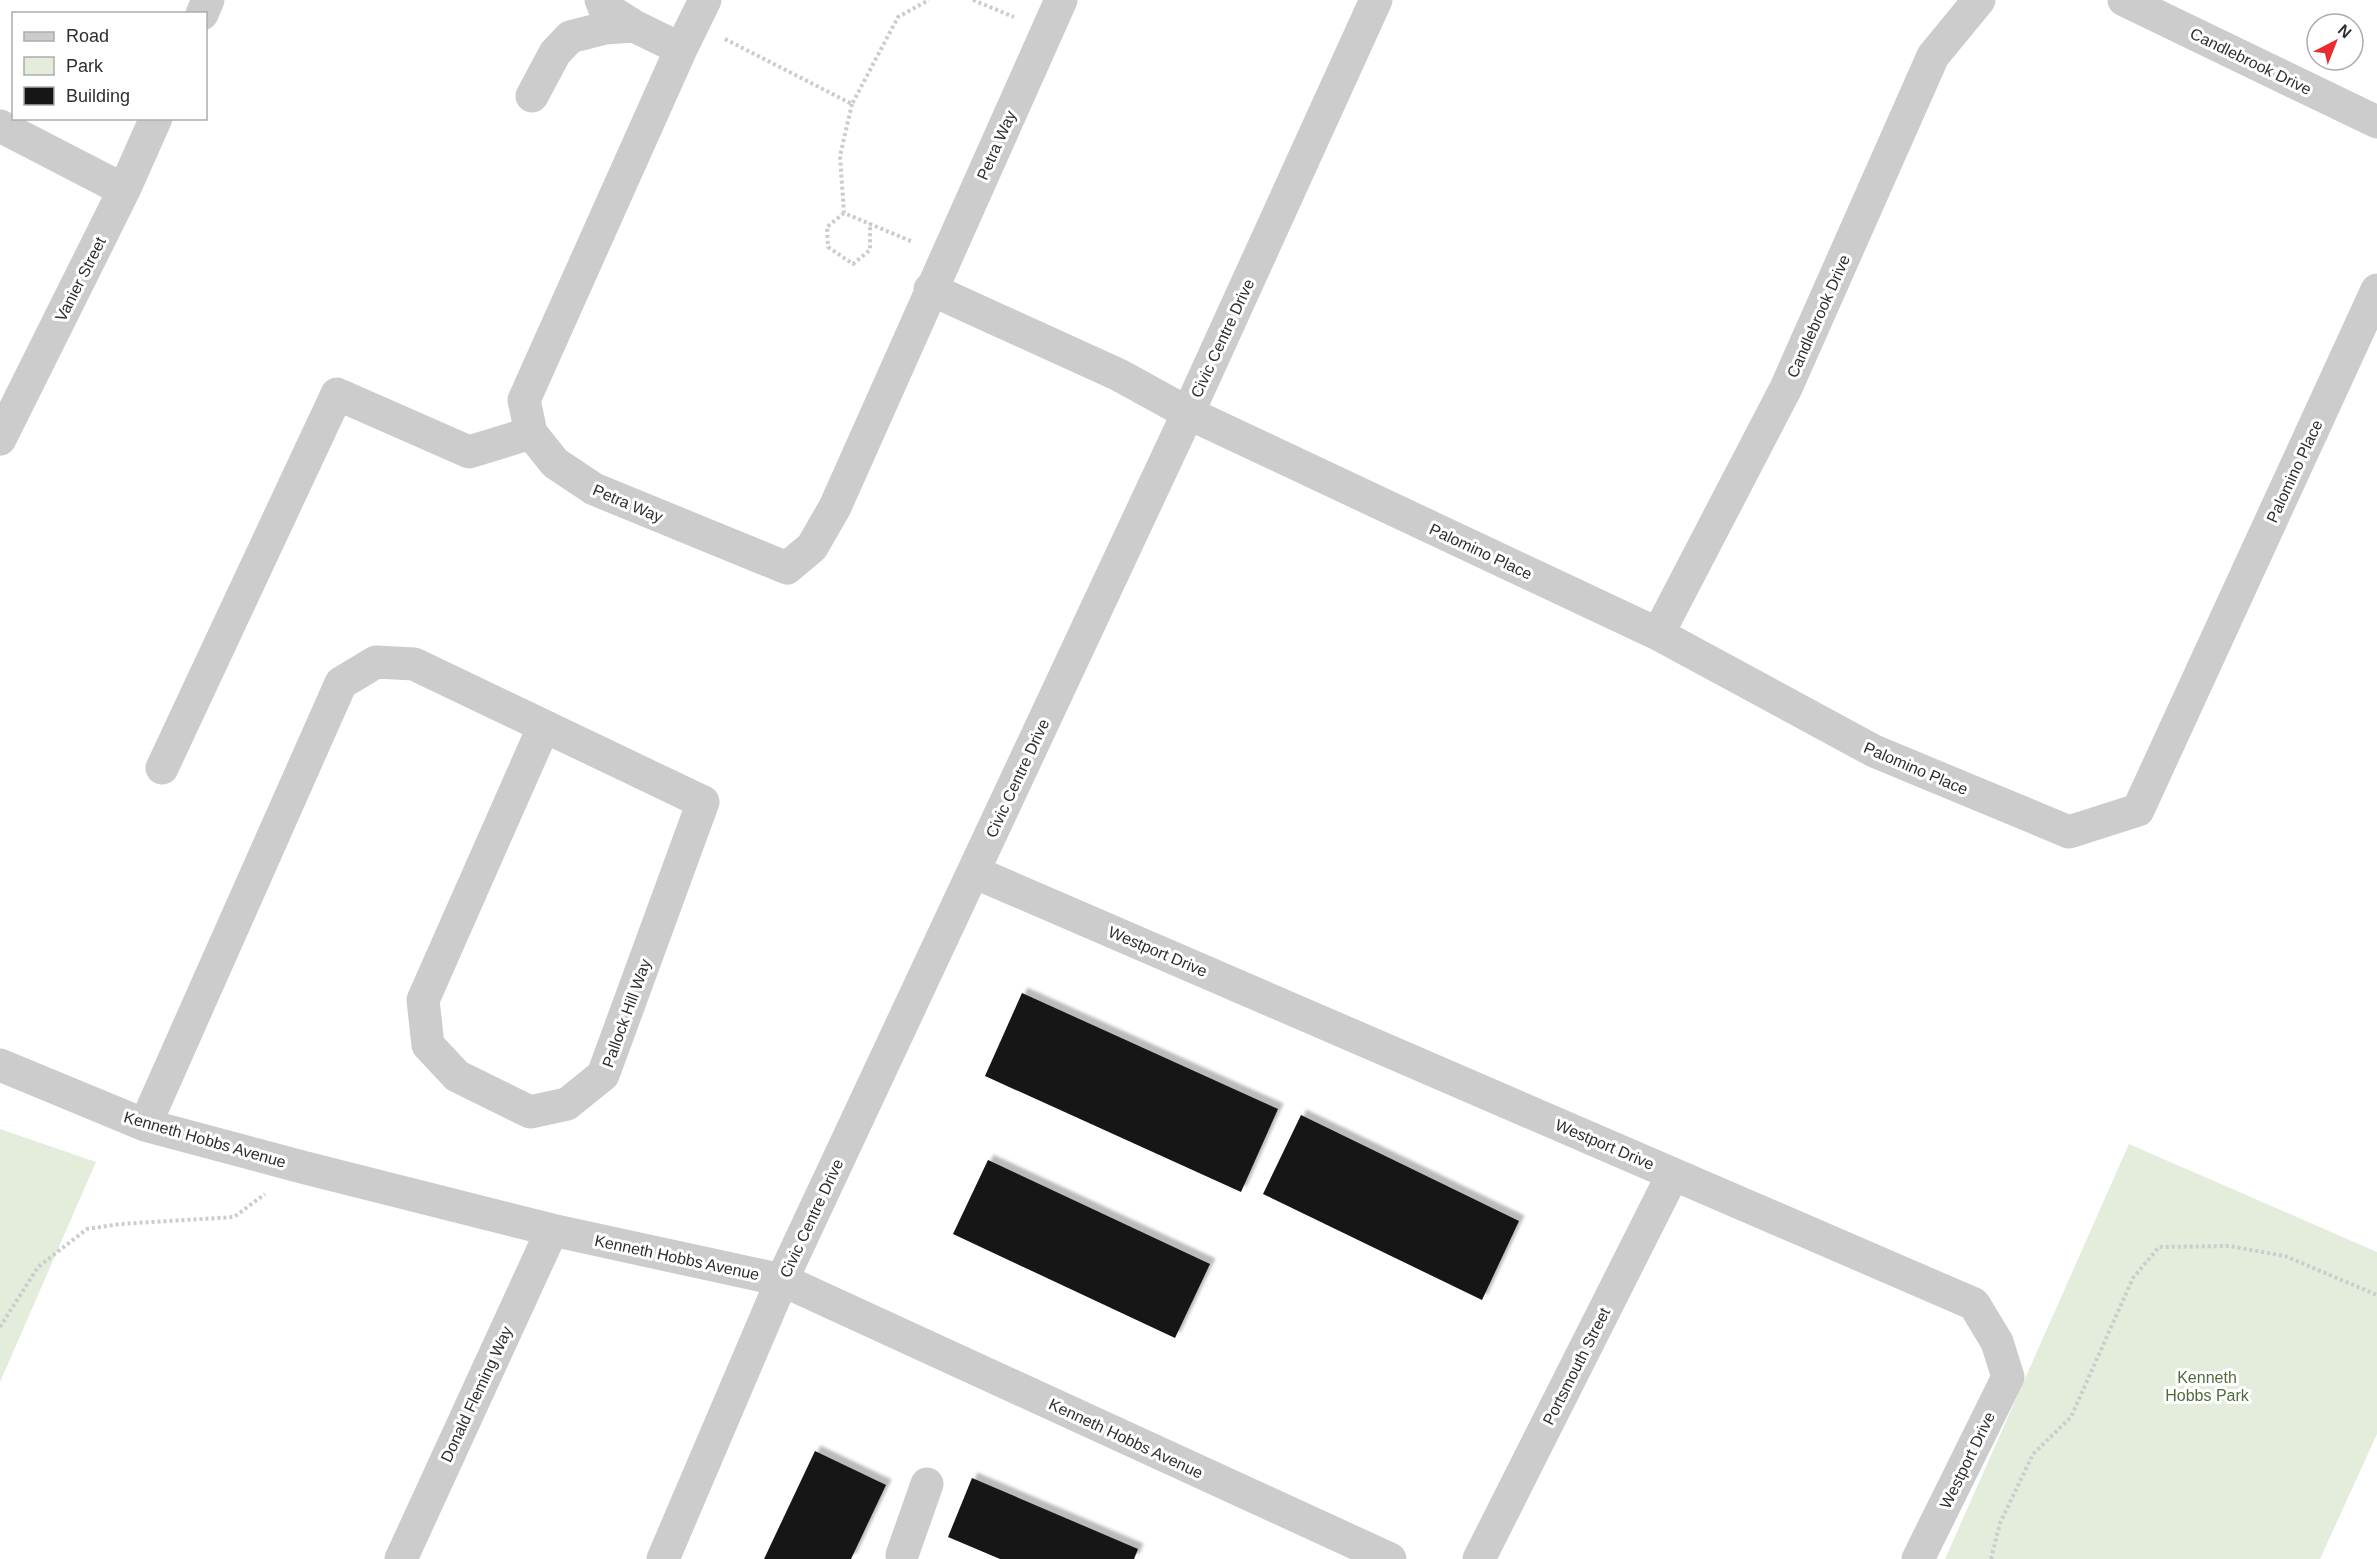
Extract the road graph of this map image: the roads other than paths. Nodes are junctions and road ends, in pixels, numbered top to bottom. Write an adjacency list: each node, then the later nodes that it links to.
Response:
1 (601, 0): 7 (street)
2 (1061, 0): 13 (street, Petra Way)
3 (1376, 0): 15 (street, Civic Centre Drive)
4 (1979, 0): 18 (street, Candlebrook Drive)
5 (2124, 0): 10 (street, Candlebrook Drive)
6 (693, 24): 7 (street); 16 (street, Petra Way)
7 (634, 26): 8 (street)
8 (532, 96)
9 (155, 120): 12 (street, Vanier Street)
10 (2377, 122)
11 (0, 126): 12 (street)
12 (124, 190): 17 (street, Vanier Street)
13 (930, 290): 15 (street); 16 (street, Petra Way)
14 (2377, 290): 18 (street, Palomino Place)
15 (1188, 413): 18 (street, Palomino Place); 21 (street, Civic Centre Drive)
16 (531, 433): 20 (street)
17 (0, 439)
18 (1658, 634)
19 (544, 726): 19 (street, Pallock Hill Way); 23 (street, Pallock Hill Way)
20 (162, 768)
21 (974, 872): 24 (street, Westport Drive); 26 (street, Civic Centre Drive)
22 (0, 1065): 23 (street, Kenneth Hobbs Avenue)
23 (145, 1125): 25 (street, Kenneth Hobbs Avenue)
24 (1673, 1174): 32 (street, Portsmouth Street); 33 (street, Westport Drive)
25 (552, 1230): 26 (street, Kenneth Hobbs Avenue); 29 (street, Donald Fleming Way)
26 (782, 1280): 30 (street, Civic Centre Drive); 31 (street, Kenneth Hobbs Avenue)
27 (927, 1484): 28 (street)
28 (905, 1558)
29 (401, 1559)
30 (663, 1559)
31 (1390, 1559)
32 (1479, 1559)
33 (1918, 1559)

